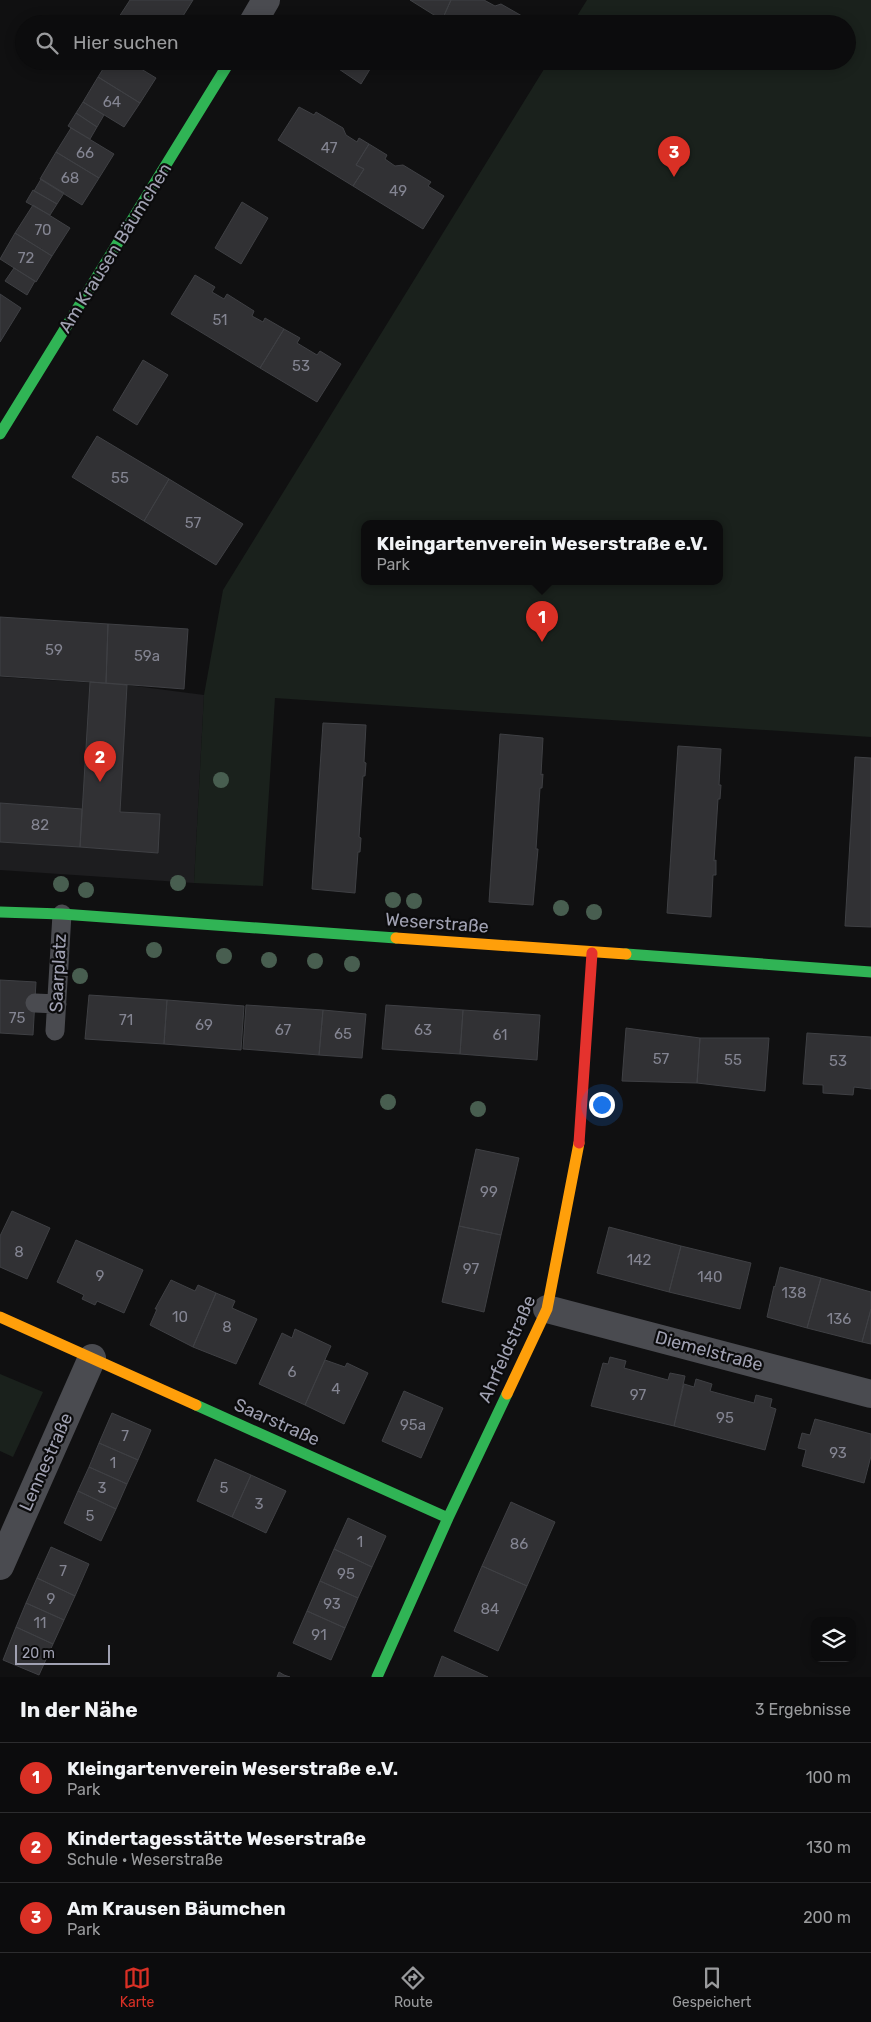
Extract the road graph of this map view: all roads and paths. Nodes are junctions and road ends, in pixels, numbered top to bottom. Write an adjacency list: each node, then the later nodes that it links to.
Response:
1 (266, 0): 2 (street)
2 (257, 15)
3 (224, 70): 4 (street, Am Krausen Bäumchen)
4 (0, 434)
5 (0, 912): 6 (street, Weserstraße)
6 (62, 914): 7 (street, Weserstraße); 10 (lane, Saarplatz)
7 (592, 953): 8 (street, Weserstraße); 12 (street, Ahrfeldstraße)
8 (871, 972)
9 (35, 1003): 10 (lane)
10 (57, 1004): 11 (lane, Saarplatz)
11 (55, 1031)
12 (547, 1309): 15 (street, Diemelstraße); 16 (street, Ahrfeldstraße)
13 (0, 1317): 14 (street)
14 (92, 1358): 16 (street, Saarstraße); 17 (street, Lennestraße)
15 (871, 1394)
16 (448, 1518): 18 (street, Ahrfeldstraße)
17 (0, 1566)
18 (377, 1677)

